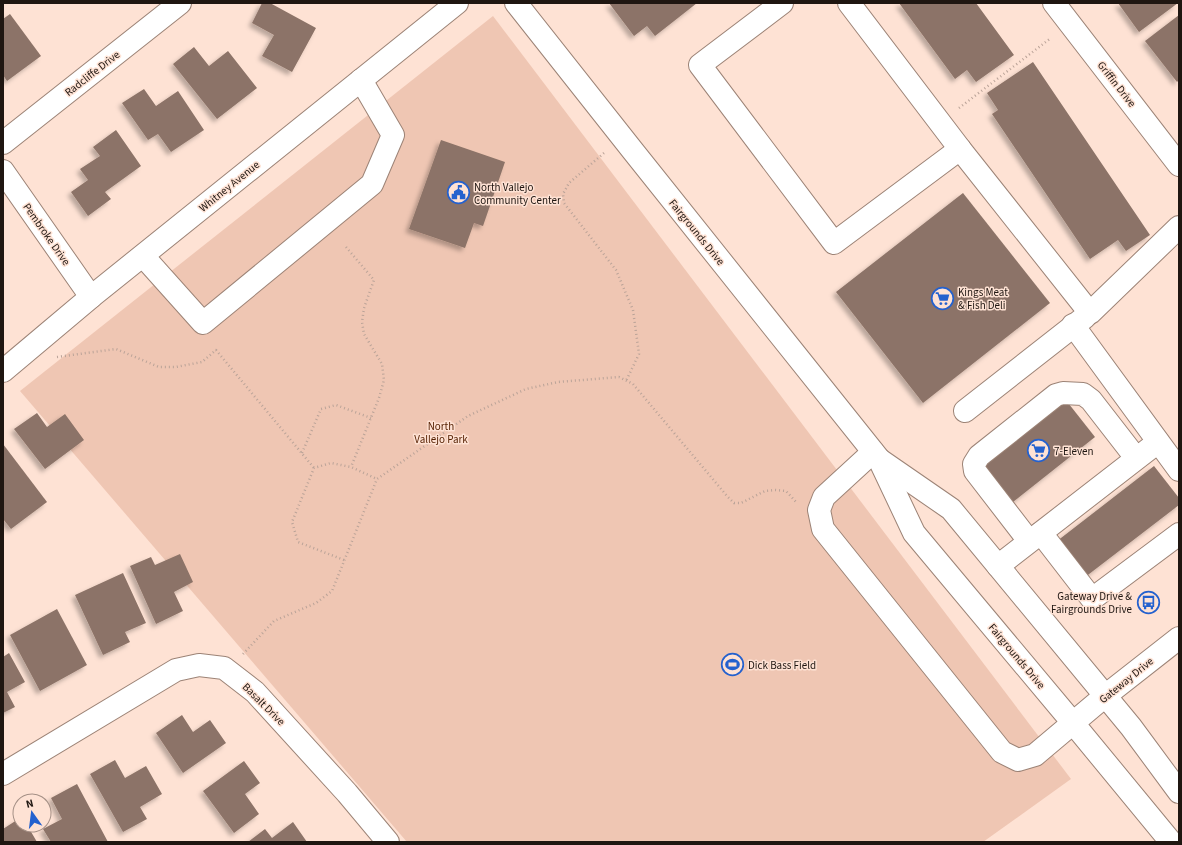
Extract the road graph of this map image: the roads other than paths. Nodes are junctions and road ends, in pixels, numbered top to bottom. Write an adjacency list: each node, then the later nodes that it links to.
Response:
1 (180, 3): 8 (street, Radcliffe Drive)
2 (457, 3): 7 (street, Whitney Avenue)
3 (516, 3): 20 (street, Fairgrounds Drive)
4 (782, 3): 9 (street)
5 (849, 3): 9 (street)
6 (1054, 3): 10 (street, Griffin Drive)
7 (361, 80): 13 (street, Whitney Avenue); 13 (street)
8 (3, 143)
9 (960, 149): 15 (street)
10 (1179, 165)
11 (3, 171): 14 (street, Pembroke Drive)
12 (1179, 227): 15 (street)
13 (143, 256): 14 (street, Whitney Avenue)
14 (91, 297): 17 (street, Whitney Avenue)
15 (1090, 313): 16 (street)
16 (1073, 326): 18 (street); 19 (street)
17 (3, 371)
18 (965, 411)
19 (1158, 442): 21 (street); 22 (street)
20 (876, 455): 25 (street, Fairgrounds Drive); 28 (street, Fairgrounds Drive); 28 (street, Gateway Drive)
21 (1136, 458): 24 (street); 24 (street)
22 (1179, 470)
23 (1179, 534): 24 (street)
24 (1035, 537): 25 (street)
25 (998, 566): 27 (street, Fairgrounds Drive)
26 (1179, 638): 27 (street, Gateway Drive)
27 (1105, 696): 28 (street, Gateway Drive); 30 (street, Fairgrounds Drive)
28 (1073, 723): 32 (street, Fairgrounds Drive)
29 (3, 774): 31 (street, Basalt Drive)
30 (1179, 792)
31 (388, 842)
32 (1171, 842)

